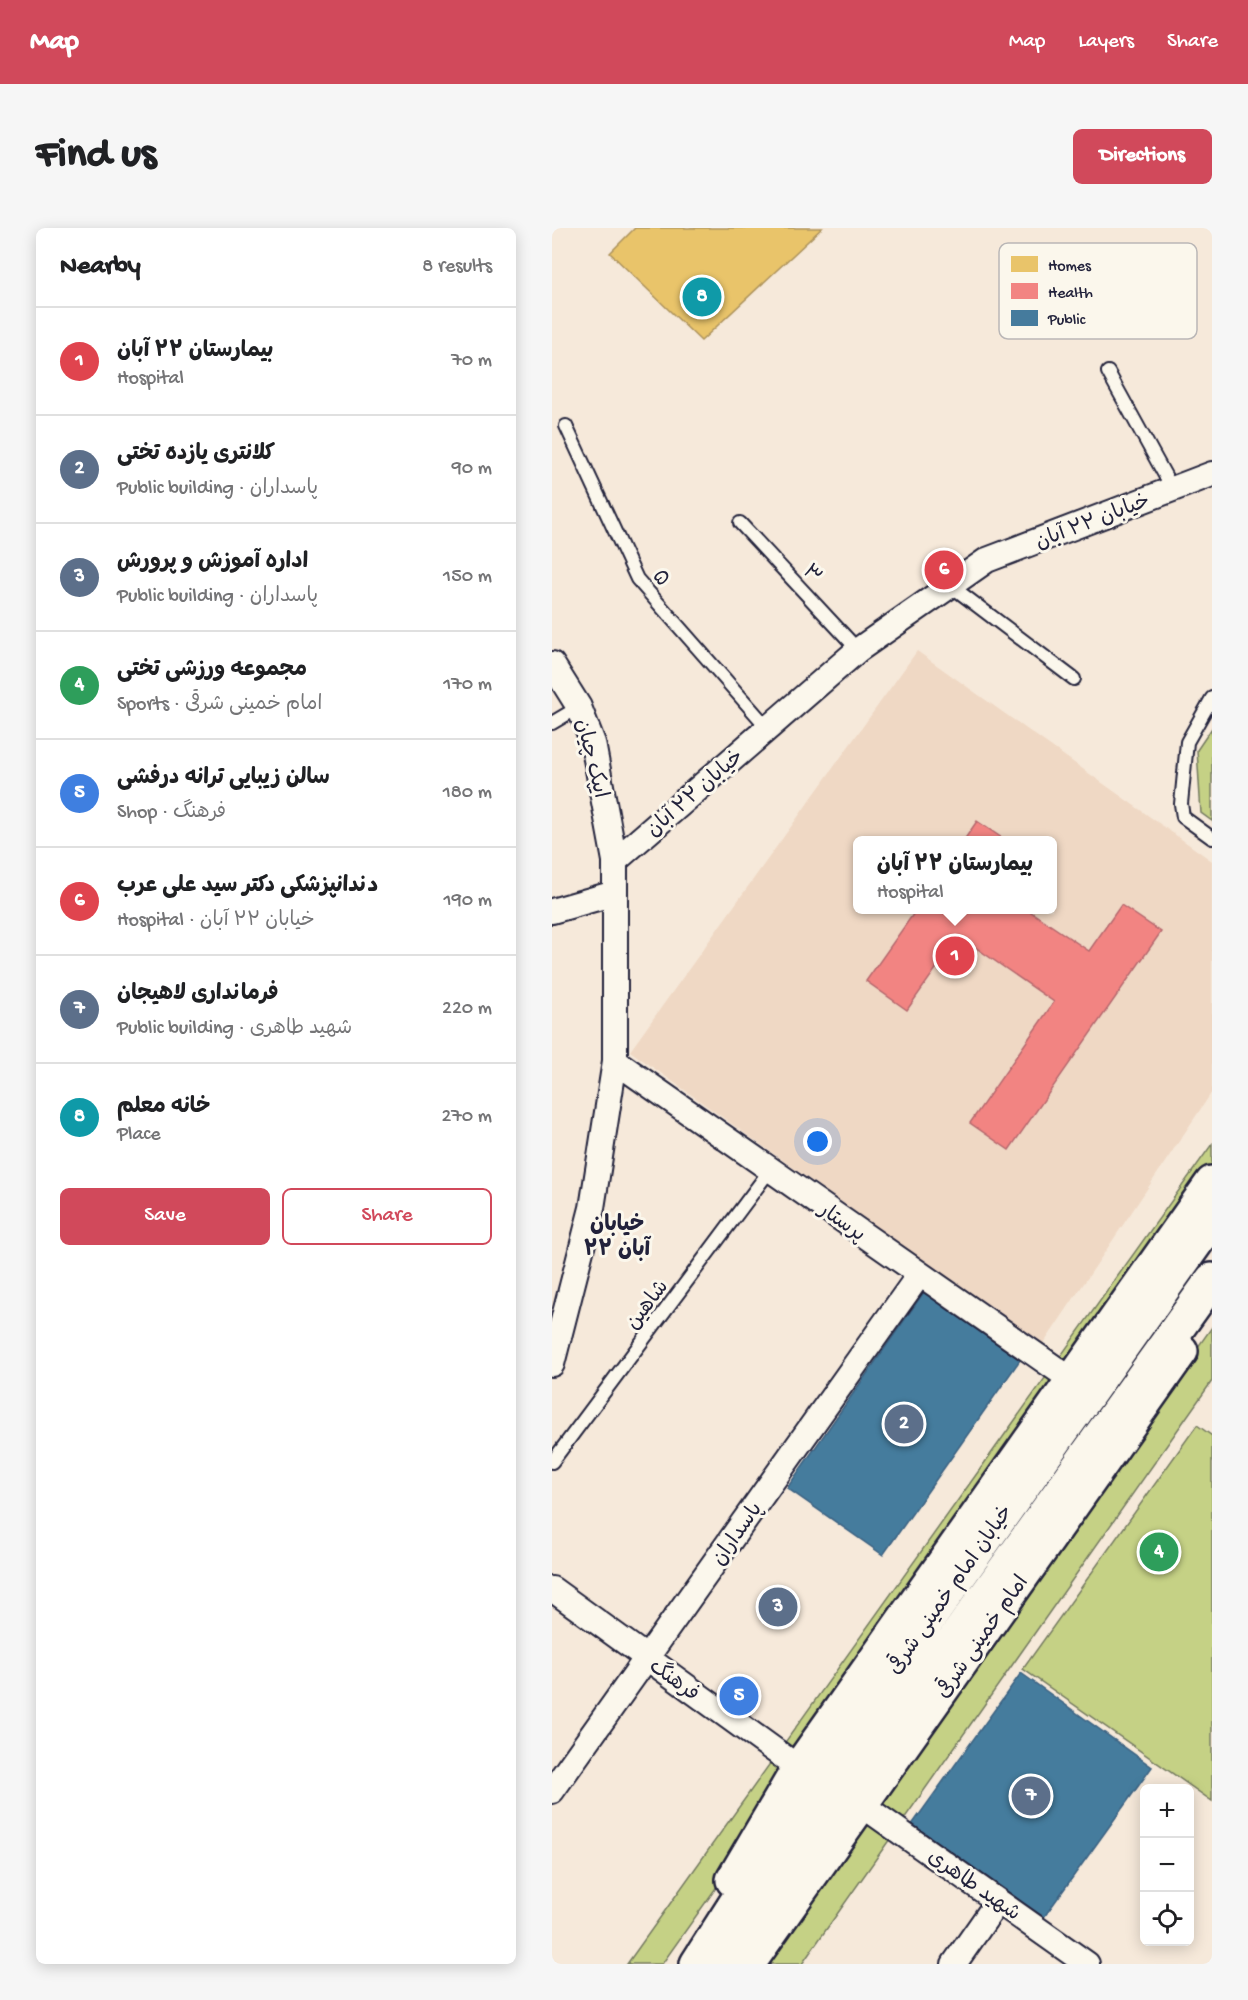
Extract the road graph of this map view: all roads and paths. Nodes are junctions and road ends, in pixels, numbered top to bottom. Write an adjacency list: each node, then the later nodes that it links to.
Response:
1 (1108, 372): 4 (lane)
2 (566, 426): 13 (lane, ۵)
3 (1212, 474): 4 (street, خیابان ۲۲ آبان)
4 (1173, 490): 6 (street, خیابان ۲۲ آبان)
5 (740, 523): 7 (lane, ۳)
6 (950, 585): 7 (street, خیابان ۲۲ آبان); 9 (lane)
7 (858, 650): 13 (street, خیابان ۲۲ آبان)
8 (552, 663): 11 (street, ایپک چیان)
9 (1074, 680)
10 (1212, 698): 14 (lane)
11 (579, 707): 12 (lane); 15 (street, ایپک چیان)
12 (552, 723)
13 (767, 727): 15 (street, خیابان ۲۲ آبان)
14 (1212, 838)
15 (615, 861): 16 (street)
16 (615, 893): 17 (street); 18 (street)
17 (552, 911)
18 (615, 1061): 19 (street, پرستار); 25 (street)
19 (770, 1170): 22 (street, پرستار); 27 (lane, شاهین)
20 (1212, 1183): 26 (main road)
21 (1212, 1220): 35 (main road, خیابان امام خمینی شرقی)
22 (919, 1275): 26 (street, پرستار); 29 (street, پاسداران)
23 (1212, 1280): 36 (main road, خیابان امام خمینی شرقی)
24 (1212, 1307): 32 (main road, امام خمینی شرقی)
25 (552, 1362)
26 (1072, 1380): 30 (main road)
27 (552, 1461)
28 (552, 1589): 29 (street, فرهنگ)
29 (646, 1658): 30 (street, فرهنگ); 31 (street, پاسداران)
30 (799, 1768): 34 (main road)
31 (552, 1791)
32 (862, 1805): 33 (street, شهید طاهری); 37 (main road, امام خمینی شرقی)
33 (998, 1901): 38 (street); 39 (street, شهید طاهری)
34 (684, 1964)
35 (697, 1964)
36 (722, 1964)
37 (748, 1964)
38 (954, 1964)
39 (1087, 1964)

